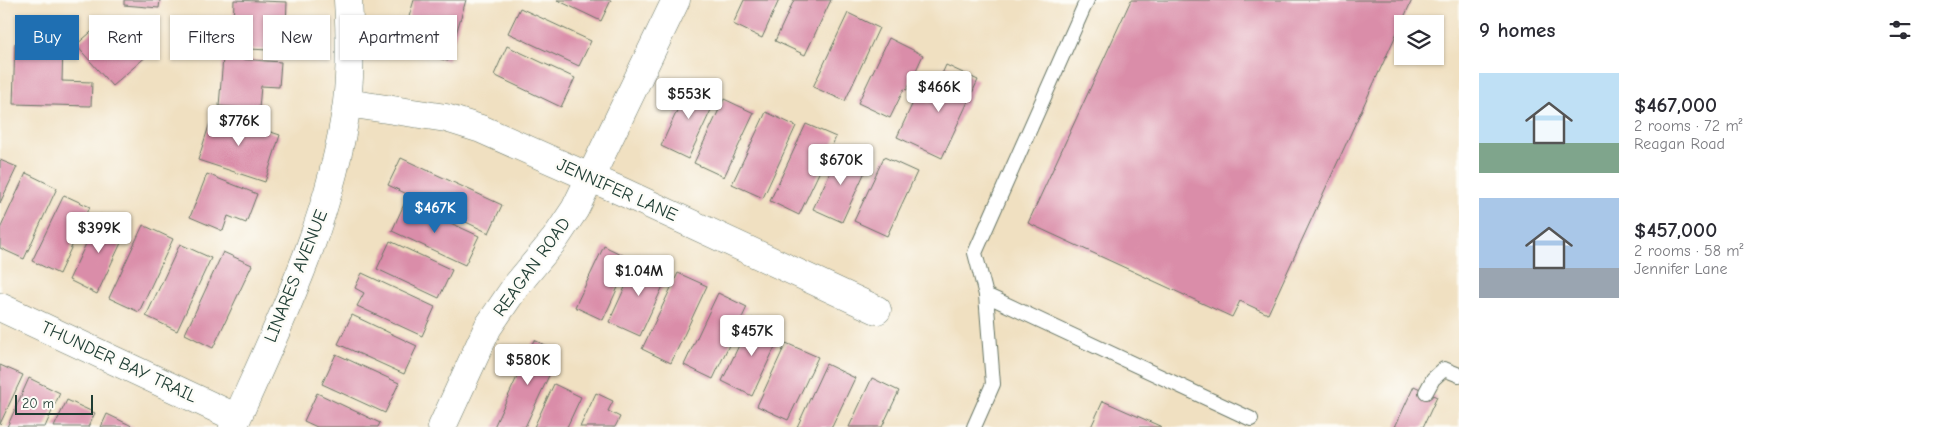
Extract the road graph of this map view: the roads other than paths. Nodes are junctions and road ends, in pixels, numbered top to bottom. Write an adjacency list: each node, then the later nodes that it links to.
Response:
1 (348, 0): 4 (street, LINARES AVENUE)
2 (676, 0): 5 (street, REAGAN ROAD)
3 (1087, 0): 6 (lane)
4 (347, 103): 5 (street, JENNIFER LANE); 12 (street, LINARES AVENUE)
5 (590, 178): 8 (street, JENNIFER LANE); 13 (street, REAGAN ROAD)
6 (986, 295): 11 (lane); 14 (lane)
7 (0, 307): 12 (street, THUNDER BAY TRAIL)
8 (877, 310)
9 (1459, 375): 10 (lane)
10 (1426, 392)
11 (1250, 419)
12 (235, 422)
13 (442, 427)
14 (974, 427)

